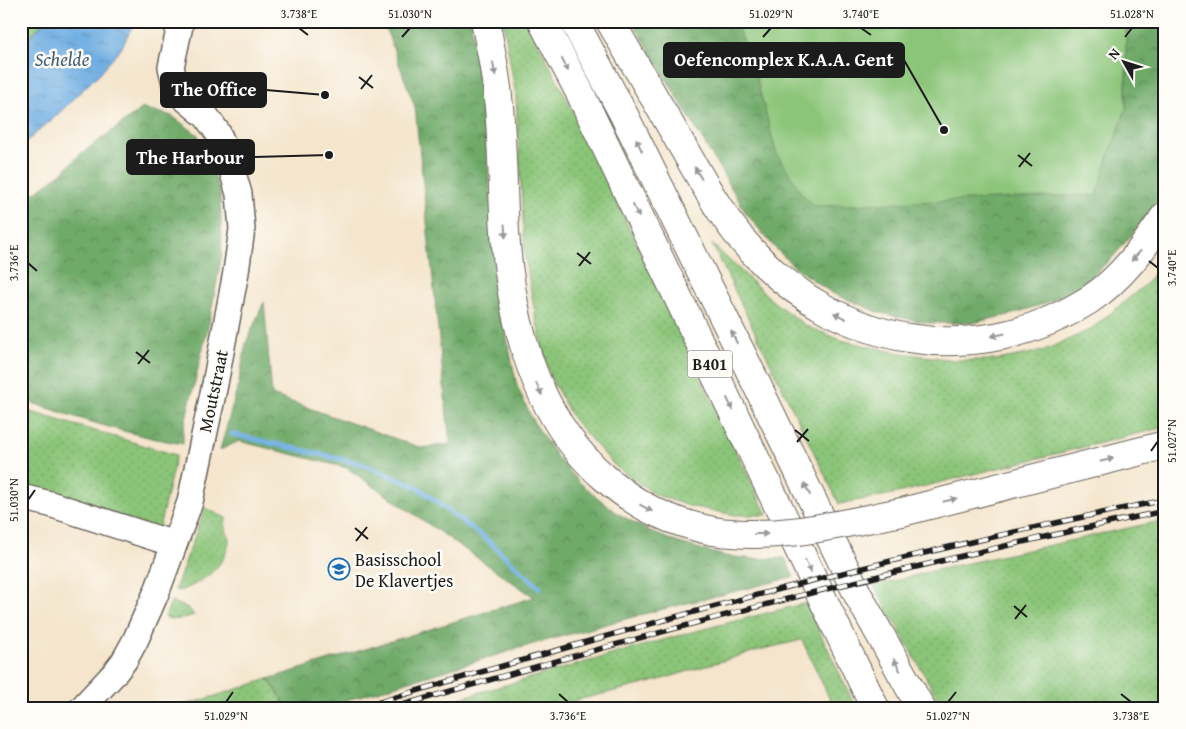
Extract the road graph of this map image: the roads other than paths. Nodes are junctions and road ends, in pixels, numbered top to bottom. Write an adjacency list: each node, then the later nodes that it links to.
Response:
1 (181, 21): 9 (street, Moutstraat)
2 (485, 21): 7 (highway, one-way to 7, bridge)
3 (542, 21): 11 (highway, B401, one-way to 11)
4 (574, 21): 12 (highway, B401, one-way to 4)
5 (610, 21): 6 (highway, one-way to 5)
6 (1165, 216)
7 (1165, 445)
8 (21, 497): 9 (street)
9 (174, 544): 10 (street, Moutstraat)
10 (82, 708)
11 (876, 708)
12 (921, 708)

